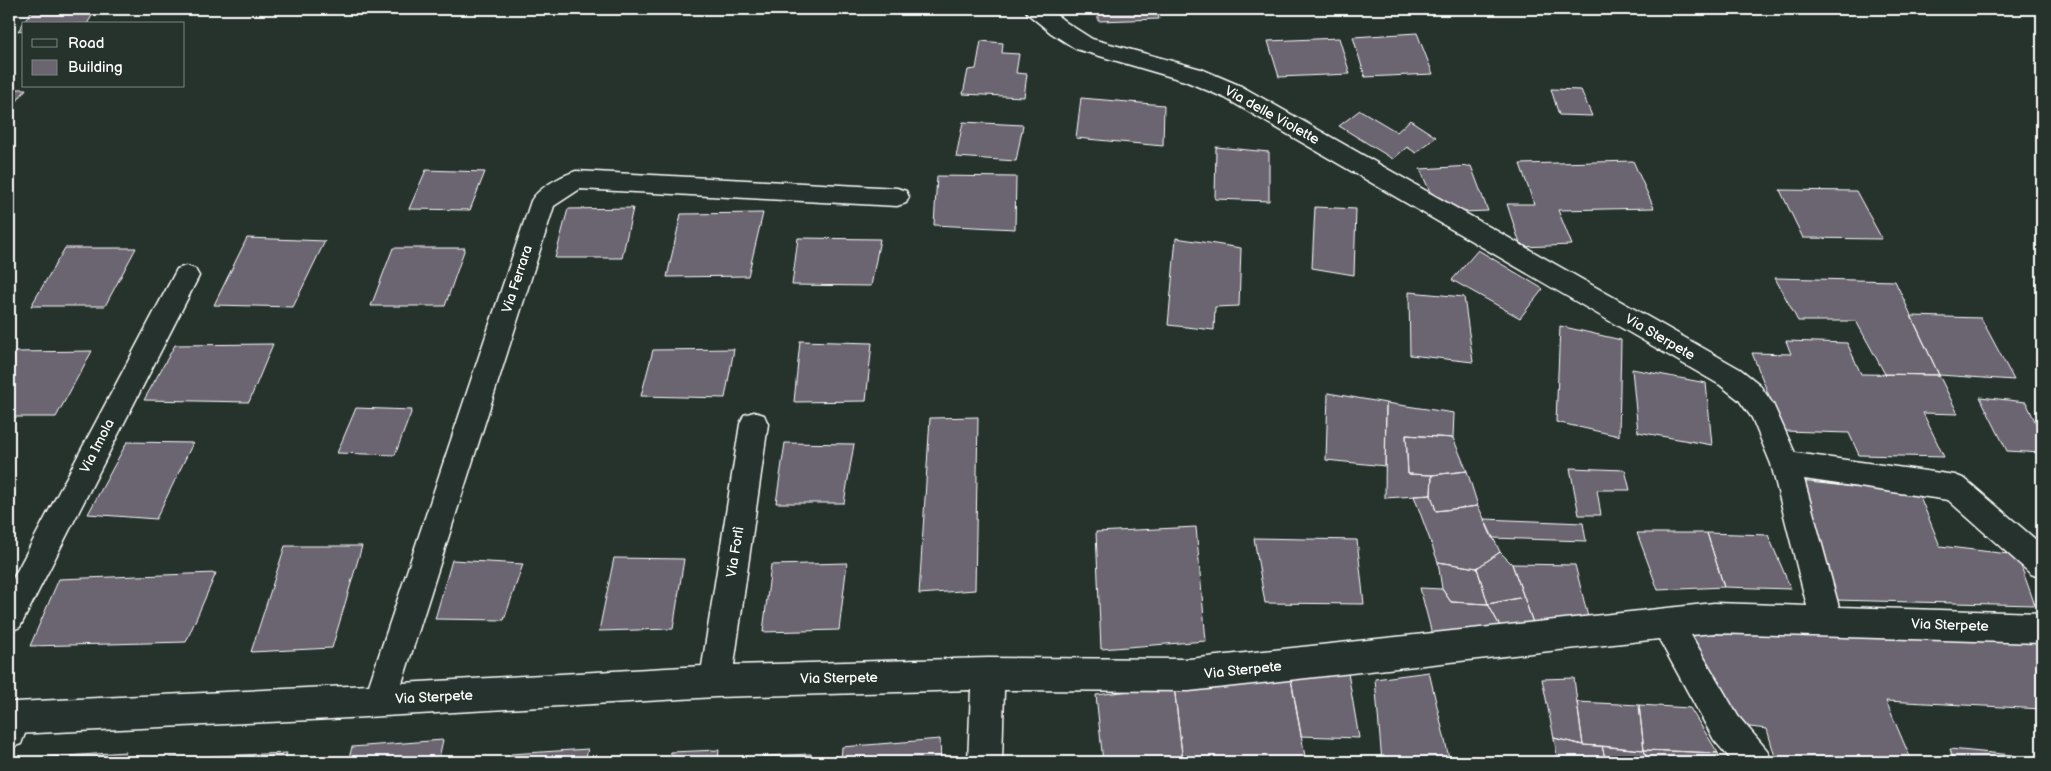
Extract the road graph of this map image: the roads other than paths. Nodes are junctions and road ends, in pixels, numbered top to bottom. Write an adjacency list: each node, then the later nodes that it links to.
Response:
1 (1036, 9): 3 (street, Via delle Violette)
2 (897, 197): 14 (street, Via Ferrara)
3 (1499, 245): 6 (street, Via Sterpete)
4 (186, 276): 8 (street, Via Imola)
5 (754, 424): 13 (street, Via Forlì)
6 (1784, 464): 7 (street); 9 (street, Via Sterpete)
7 (2042, 564)
8 (9, 617)
9 (1827, 621): 10 (street, Via Sterpete); 11 (street, Via Sterpete)
10 (1667, 623): 12 (street, Via Sterpete); 17 (street)
11 (2042, 628)
12 (988, 674): 13 (street, Via Sterpete); 16 (street)
13 (716, 681): 14 (street, Via Sterpete)
14 (380, 700): 15 (street, Via Sterpete)
15 (11, 723)
16 (985, 762)
17 (1755, 762)

